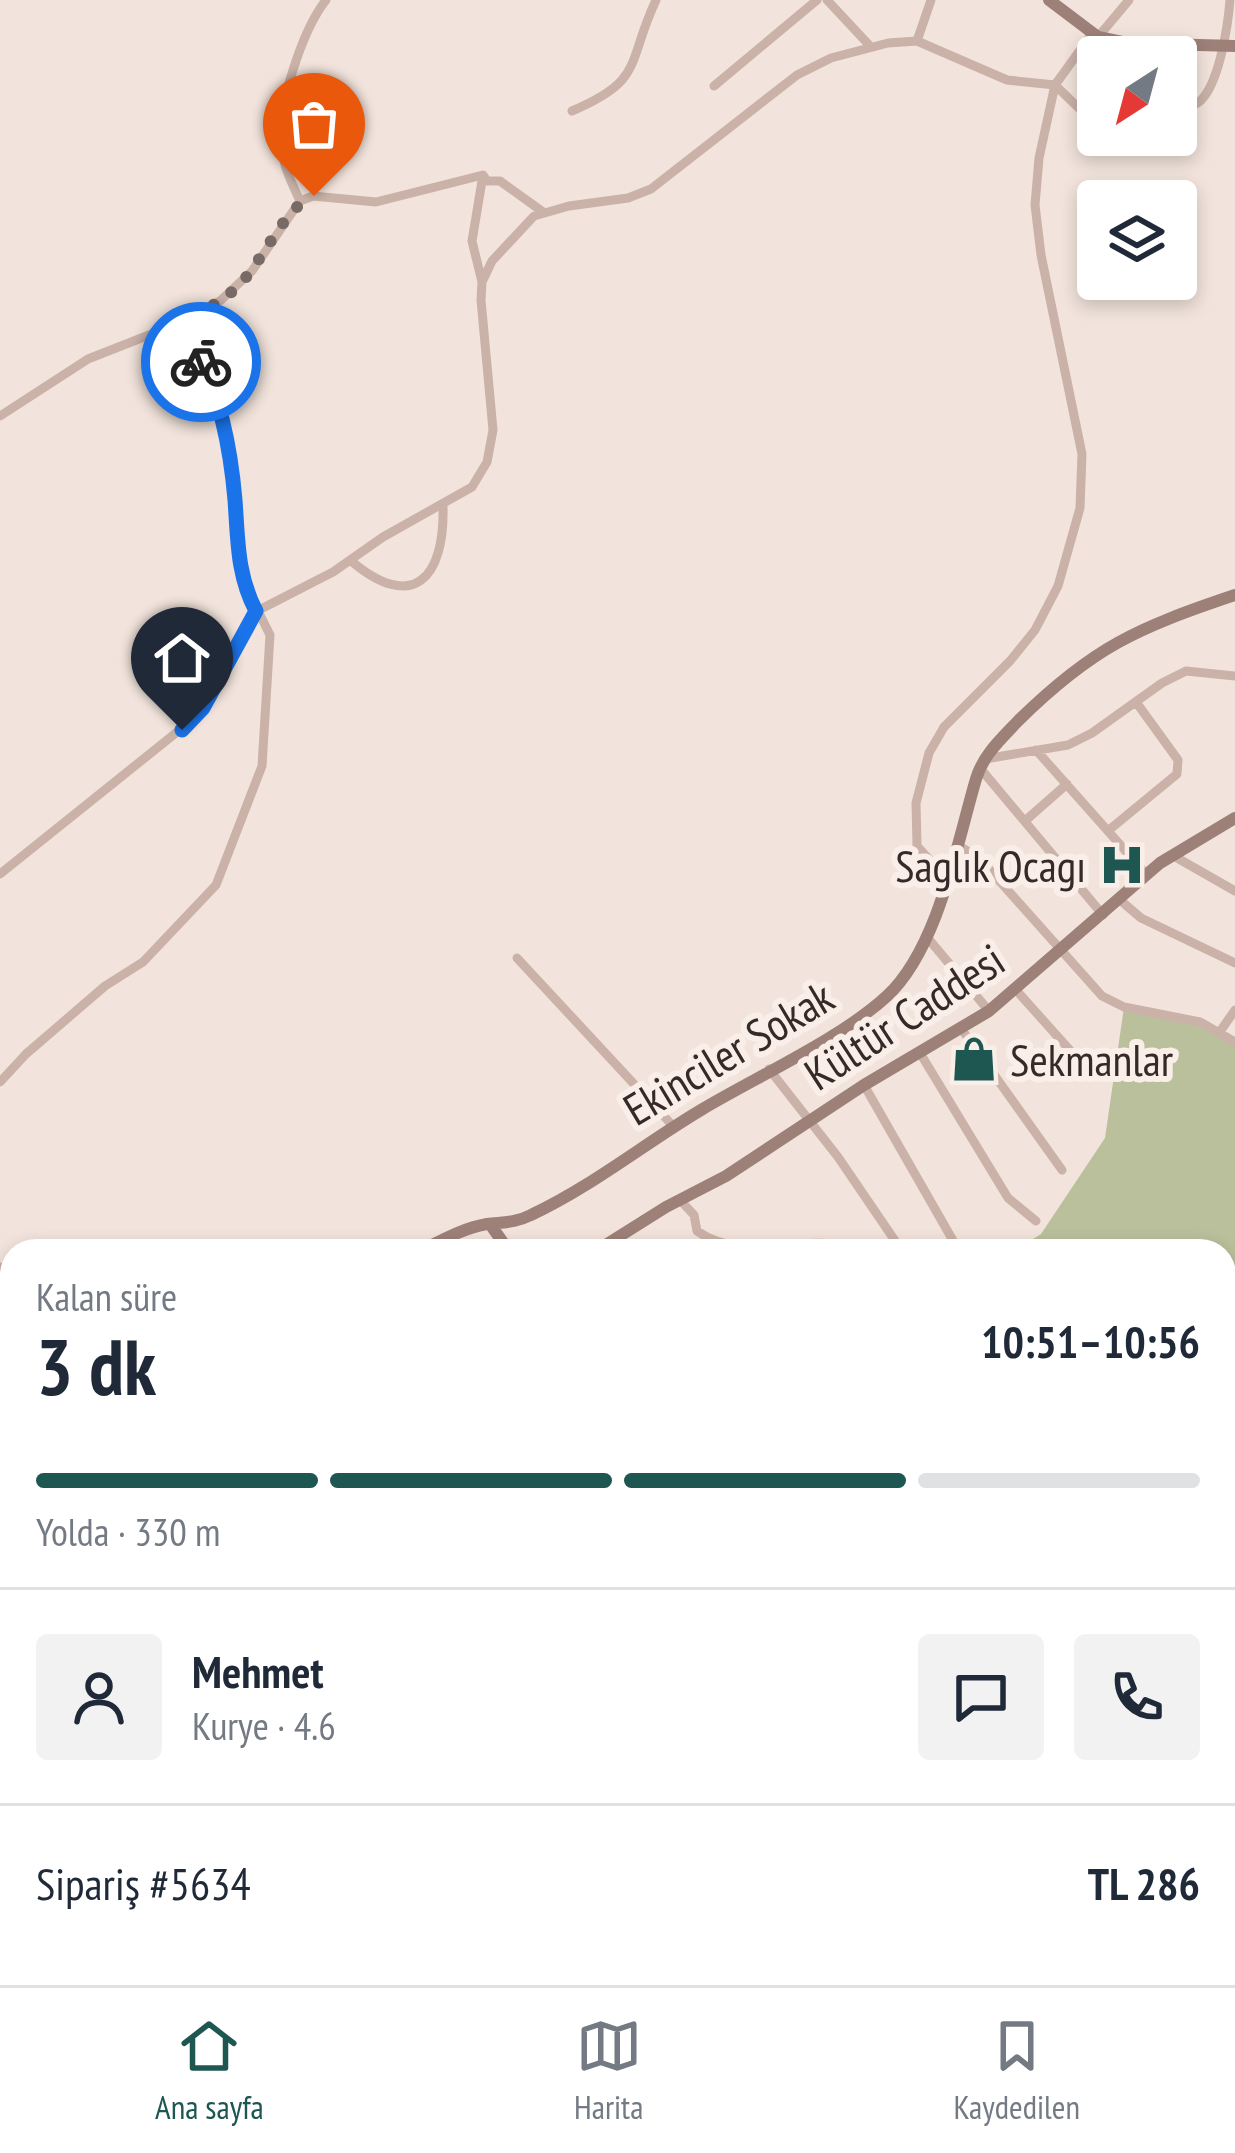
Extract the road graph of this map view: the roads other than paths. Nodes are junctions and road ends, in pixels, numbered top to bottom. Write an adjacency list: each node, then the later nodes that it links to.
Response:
1 (326, 0): 21 (street)
2 (656, 0): 19 (street)
3 (818, 0): 16 (street)
4 (827, 0): 13 (street)
5 (931, 0): 10 (street)
6 (1048, 0): 9 (street)
7 (1129, 0): 9 (street)
8 (1230, 0): 12 (street)
9 (1095, 36)
10 (917, 41): 13 (street); 15 (street)
11 (1197, 44): 12 (street)
12 (1229, 45): 17 (street)
13 (870, 46): 22 (street)
14 (1077, 58): 15 (street)
15 (1054, 85): 18 (street); 42 (street)
16 (714, 86)
17 (1197, 102)
18 (1077, 107)
19 (572, 111)
20 (483, 176): 21 (street); 22 (street); 23 (street)
21 (300, 201): 24 (street)
22 (543, 212): 23 (street)
23 (482, 282): 26 (street)
24 (177, 324): 25 (street); 29 (street)
25 (0, 416)
26 (443, 506): 27 (street); 27 (street)
27 (350, 560): 29 (street)
28 (1235, 595): 33 (street)
29 (256, 611): 40 (street); 59 (street)
30 (1235, 676): 31 (street)
31 (1136, 702): 32 (street); 37 (street)
32 (1036, 750): 33 (street); 34 (street)
33 (982, 764): 36 (street); 38 (street, Ekinciler Sokak)
34 (1067, 784): 36 (street); 37 (street)
35 (1235, 818): 39 (street, Kültür Caddesi)
36 (1026, 820): 45 (street)
37 (1109, 830): 41 (street)
38 (961, 847): 42 (street, Ekinciler Sokak); 47 (street)
39 (1172, 854): 41 (street, Kültür Caddesi); 43 (street)
40 (0, 874)
41 (1147, 875): 44 (street, Kültür Caddesi)
42 (948, 880): 46 (street, Ekinciler Sokak)
43 (1235, 891)
44 (1120, 900): 45 (street, Kültür Caddesi); 49 (street)
45 (1103, 915): 47 (street, Kültür Caddesi)
46 (926, 936): 52 (street); 57 (street, Ekinciler Sokak)
47 (1061, 951): 50 (street, Kültür Caddesi); 54 (street)
48 (517, 958): 62 (street)
49 (1235, 963)
50 (1016, 990): 52 (street, Kültür Caddesi); 58 (street)
51 (1235, 1010): 54 (street)
52 (988, 1011): 53 (street, Kültür Caddesi)
53 (960, 1027): 56 (street, Kültür Caddesi); 63 (street)
54 (1219, 1033): 55 (street)
55 (1235, 1042)
56 (920, 1053): 60 (street, Kültür Caddesi); 65 (street)
57 (769, 1069): 61 (street); 62 (street, Ekinciler Sokak)
58 (1093, 1076)
59 (0, 1082)
60 (864, 1085): 61 (street, Kültür Caddesi); 72 (street)
61 (810, 1122): 64 (street, Kültür Caddesi); 71 (street)
62 (673, 1126): 66 (street, Ekinciler Sokak)
63 (1062, 1170)
64 (680, 1200): 69 (street, Kültür Caddesi); 70 (street)
65 (1036, 1221)
66 (490, 1224): 67 (street, Ekinciler Sokak); 68 (street)
67 (451, 1239)
68 (501, 1239)
69 (616, 1239)
70 (708, 1239)
71 (894, 1239)
72 (952, 1239)

